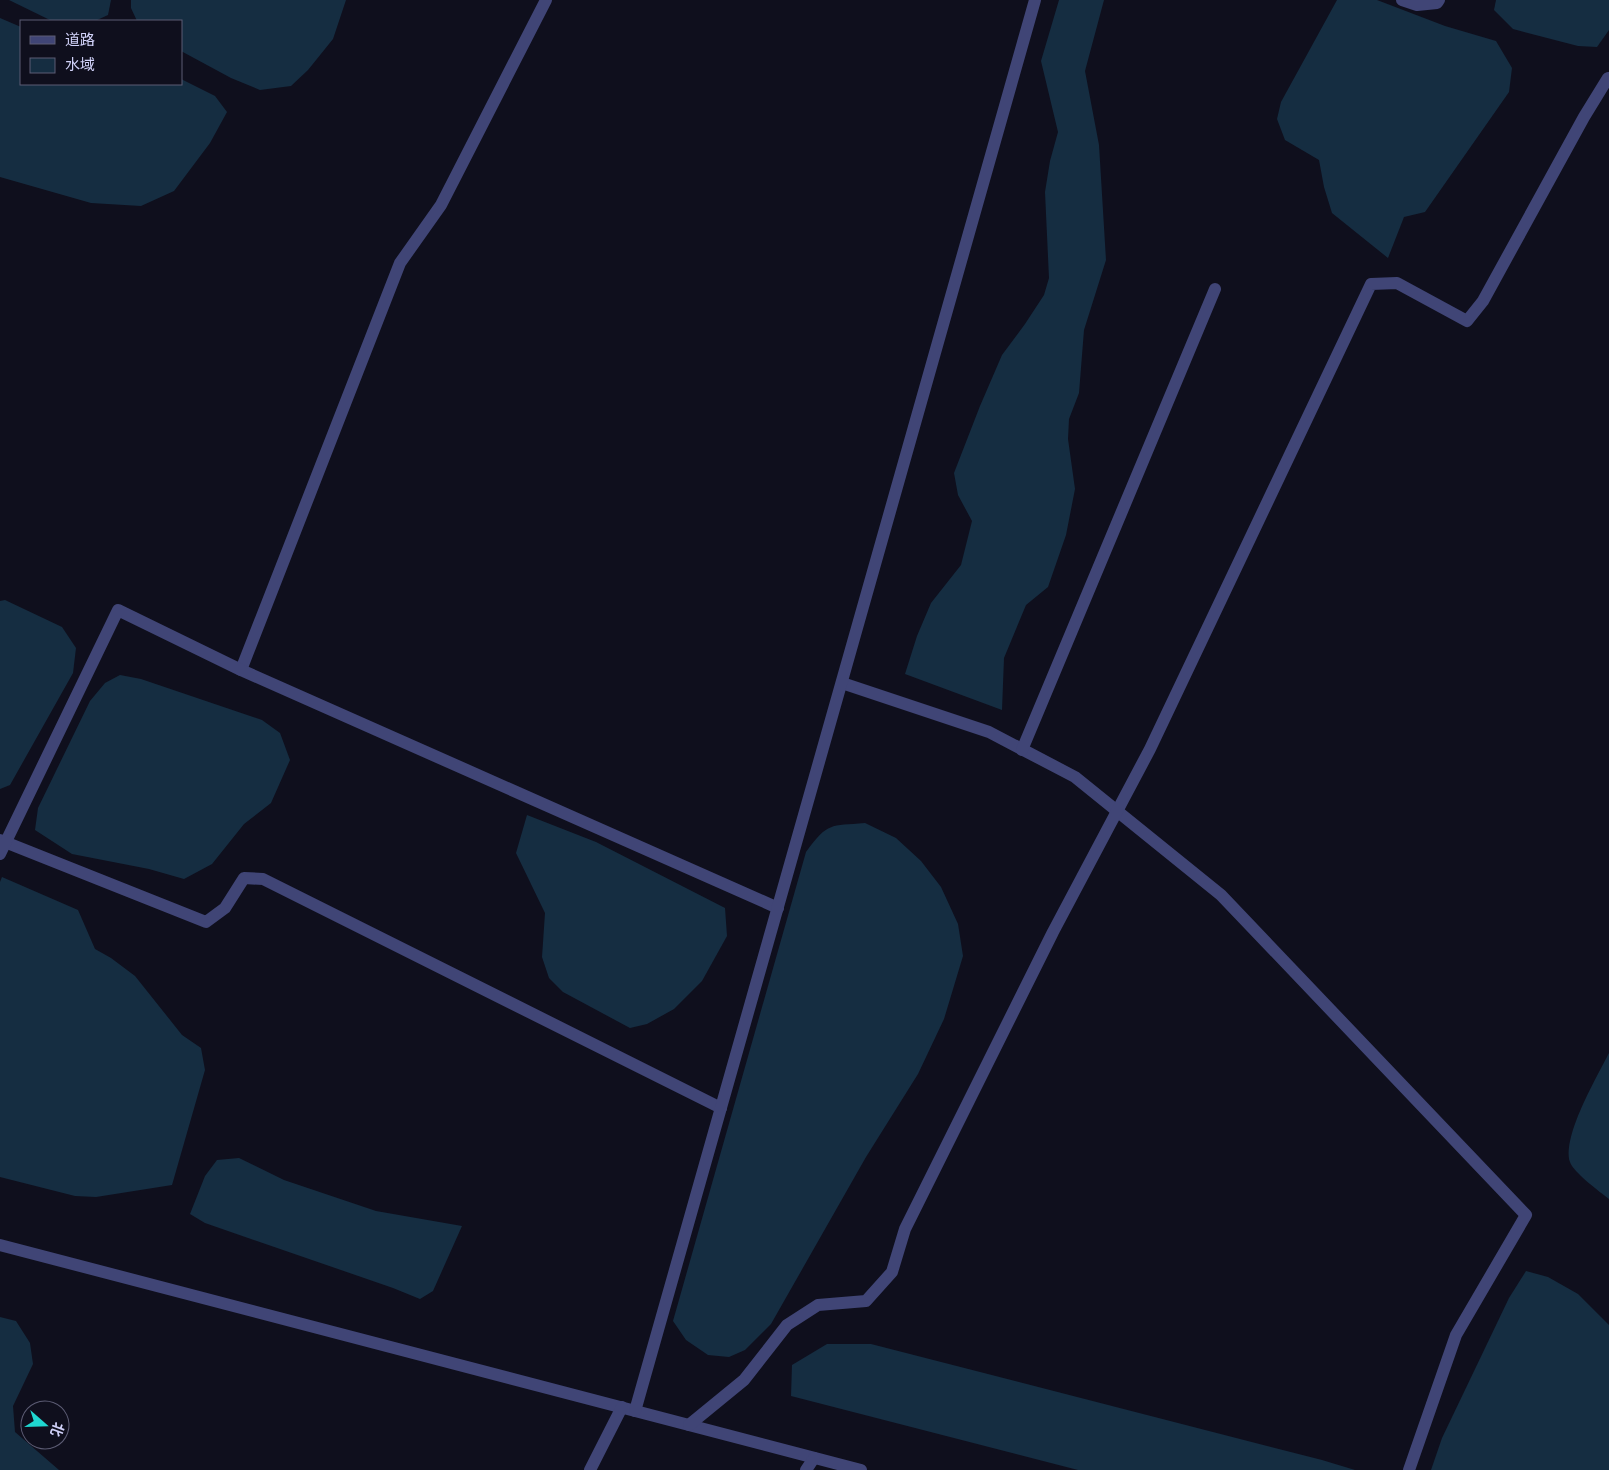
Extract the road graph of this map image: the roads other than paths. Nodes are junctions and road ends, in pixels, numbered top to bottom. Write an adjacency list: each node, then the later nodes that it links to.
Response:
1 (546, 0): 7 (street)
2 (1035, 0): 8 (street)
3 (1402, 0): 4 (street)
4 (1439, 0)
5 (1608, 78): 10 (street)
6 (1215, 289): 9 (street)
7 (241, 670): 11 (street); 12 (street)
8 (842, 684): 9 (street); 12 (street)
9 (1022, 750): 10 (street)
10 (1118, 811): 17 (street); 22 (street)
11 (2, 845): 13 (street)
12 (778, 908): 13 (street)
13 (722, 1108): 16 (street)
14 (0, 1246): 15 (street)
15 (622, 1407): 16 (street); 19 (street)
16 (635, 1411): 17 (street)
17 (689, 1425): 18 (street)
18 (814, 1458): 20 (street); 21 (street)
19 (590, 1470)
20 (806, 1470)
21 (861, 1470)
22 (1409, 1470)

